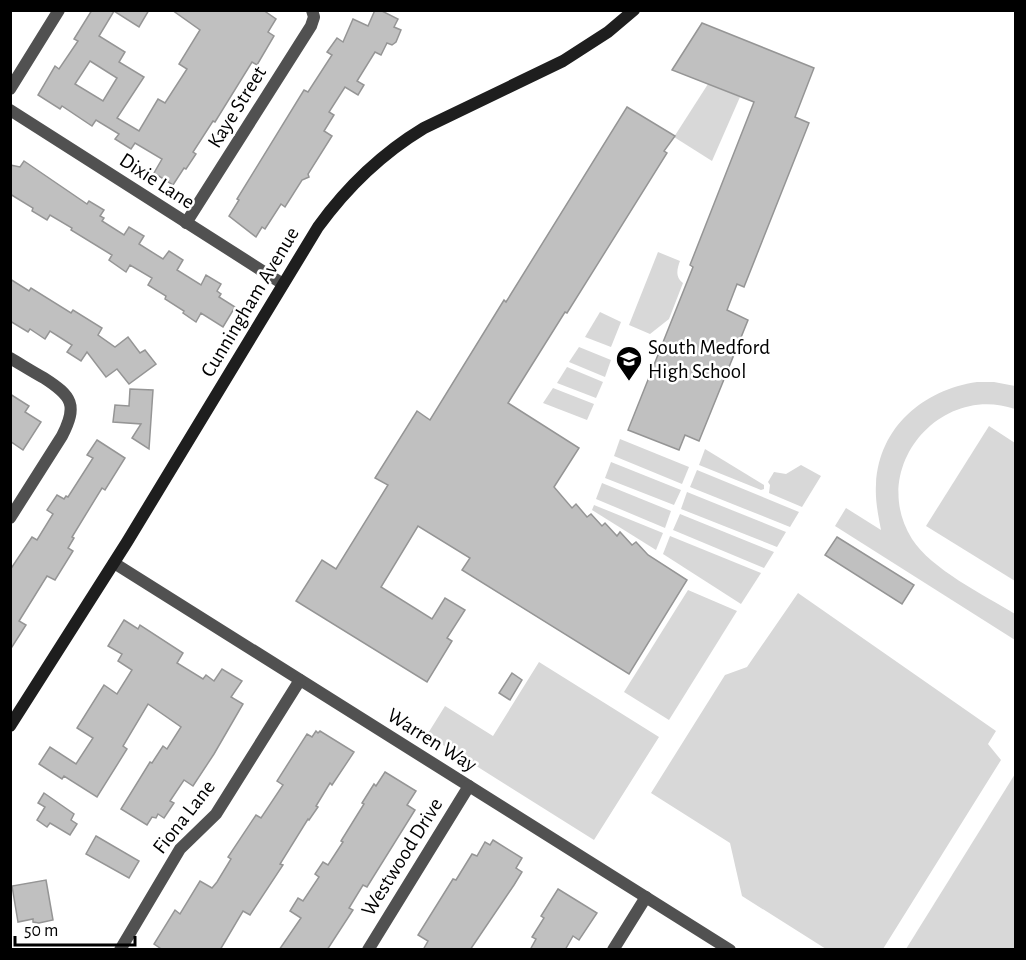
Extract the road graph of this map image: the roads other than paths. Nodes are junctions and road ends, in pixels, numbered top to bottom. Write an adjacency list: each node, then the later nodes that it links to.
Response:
1 (59, 10): 4 (street)
2 (312, 10): 6 (street, Kaye Street)
3 (634, 10): 7 (main road, Cunningham Avenue)
4 (10, 89)
5 (10, 110): 6 (street, Dixie Lane)
6 (186, 223): 7 (street, Dixie Lane)
7 (283, 284): 10 (main road, Cunningham Avenue)
8 (10, 358): 9 (street)
9 (10, 518)
10 (114, 563): 11 (street, Warren Way); 12 (main road, Cunningham Avenue)
11 (300, 680): 13 (street, Warren Way); 15 (street, Fiona Lane)
12 (10, 726)
13 (469, 786): 14 (street, Warren Way); 16 (street, Westwood Drive)
14 (646, 897): 17 (street); 18 (street, Warren Way)
15 (120, 950)
16 (368, 950)
17 (614, 950)
18 (730, 950)

